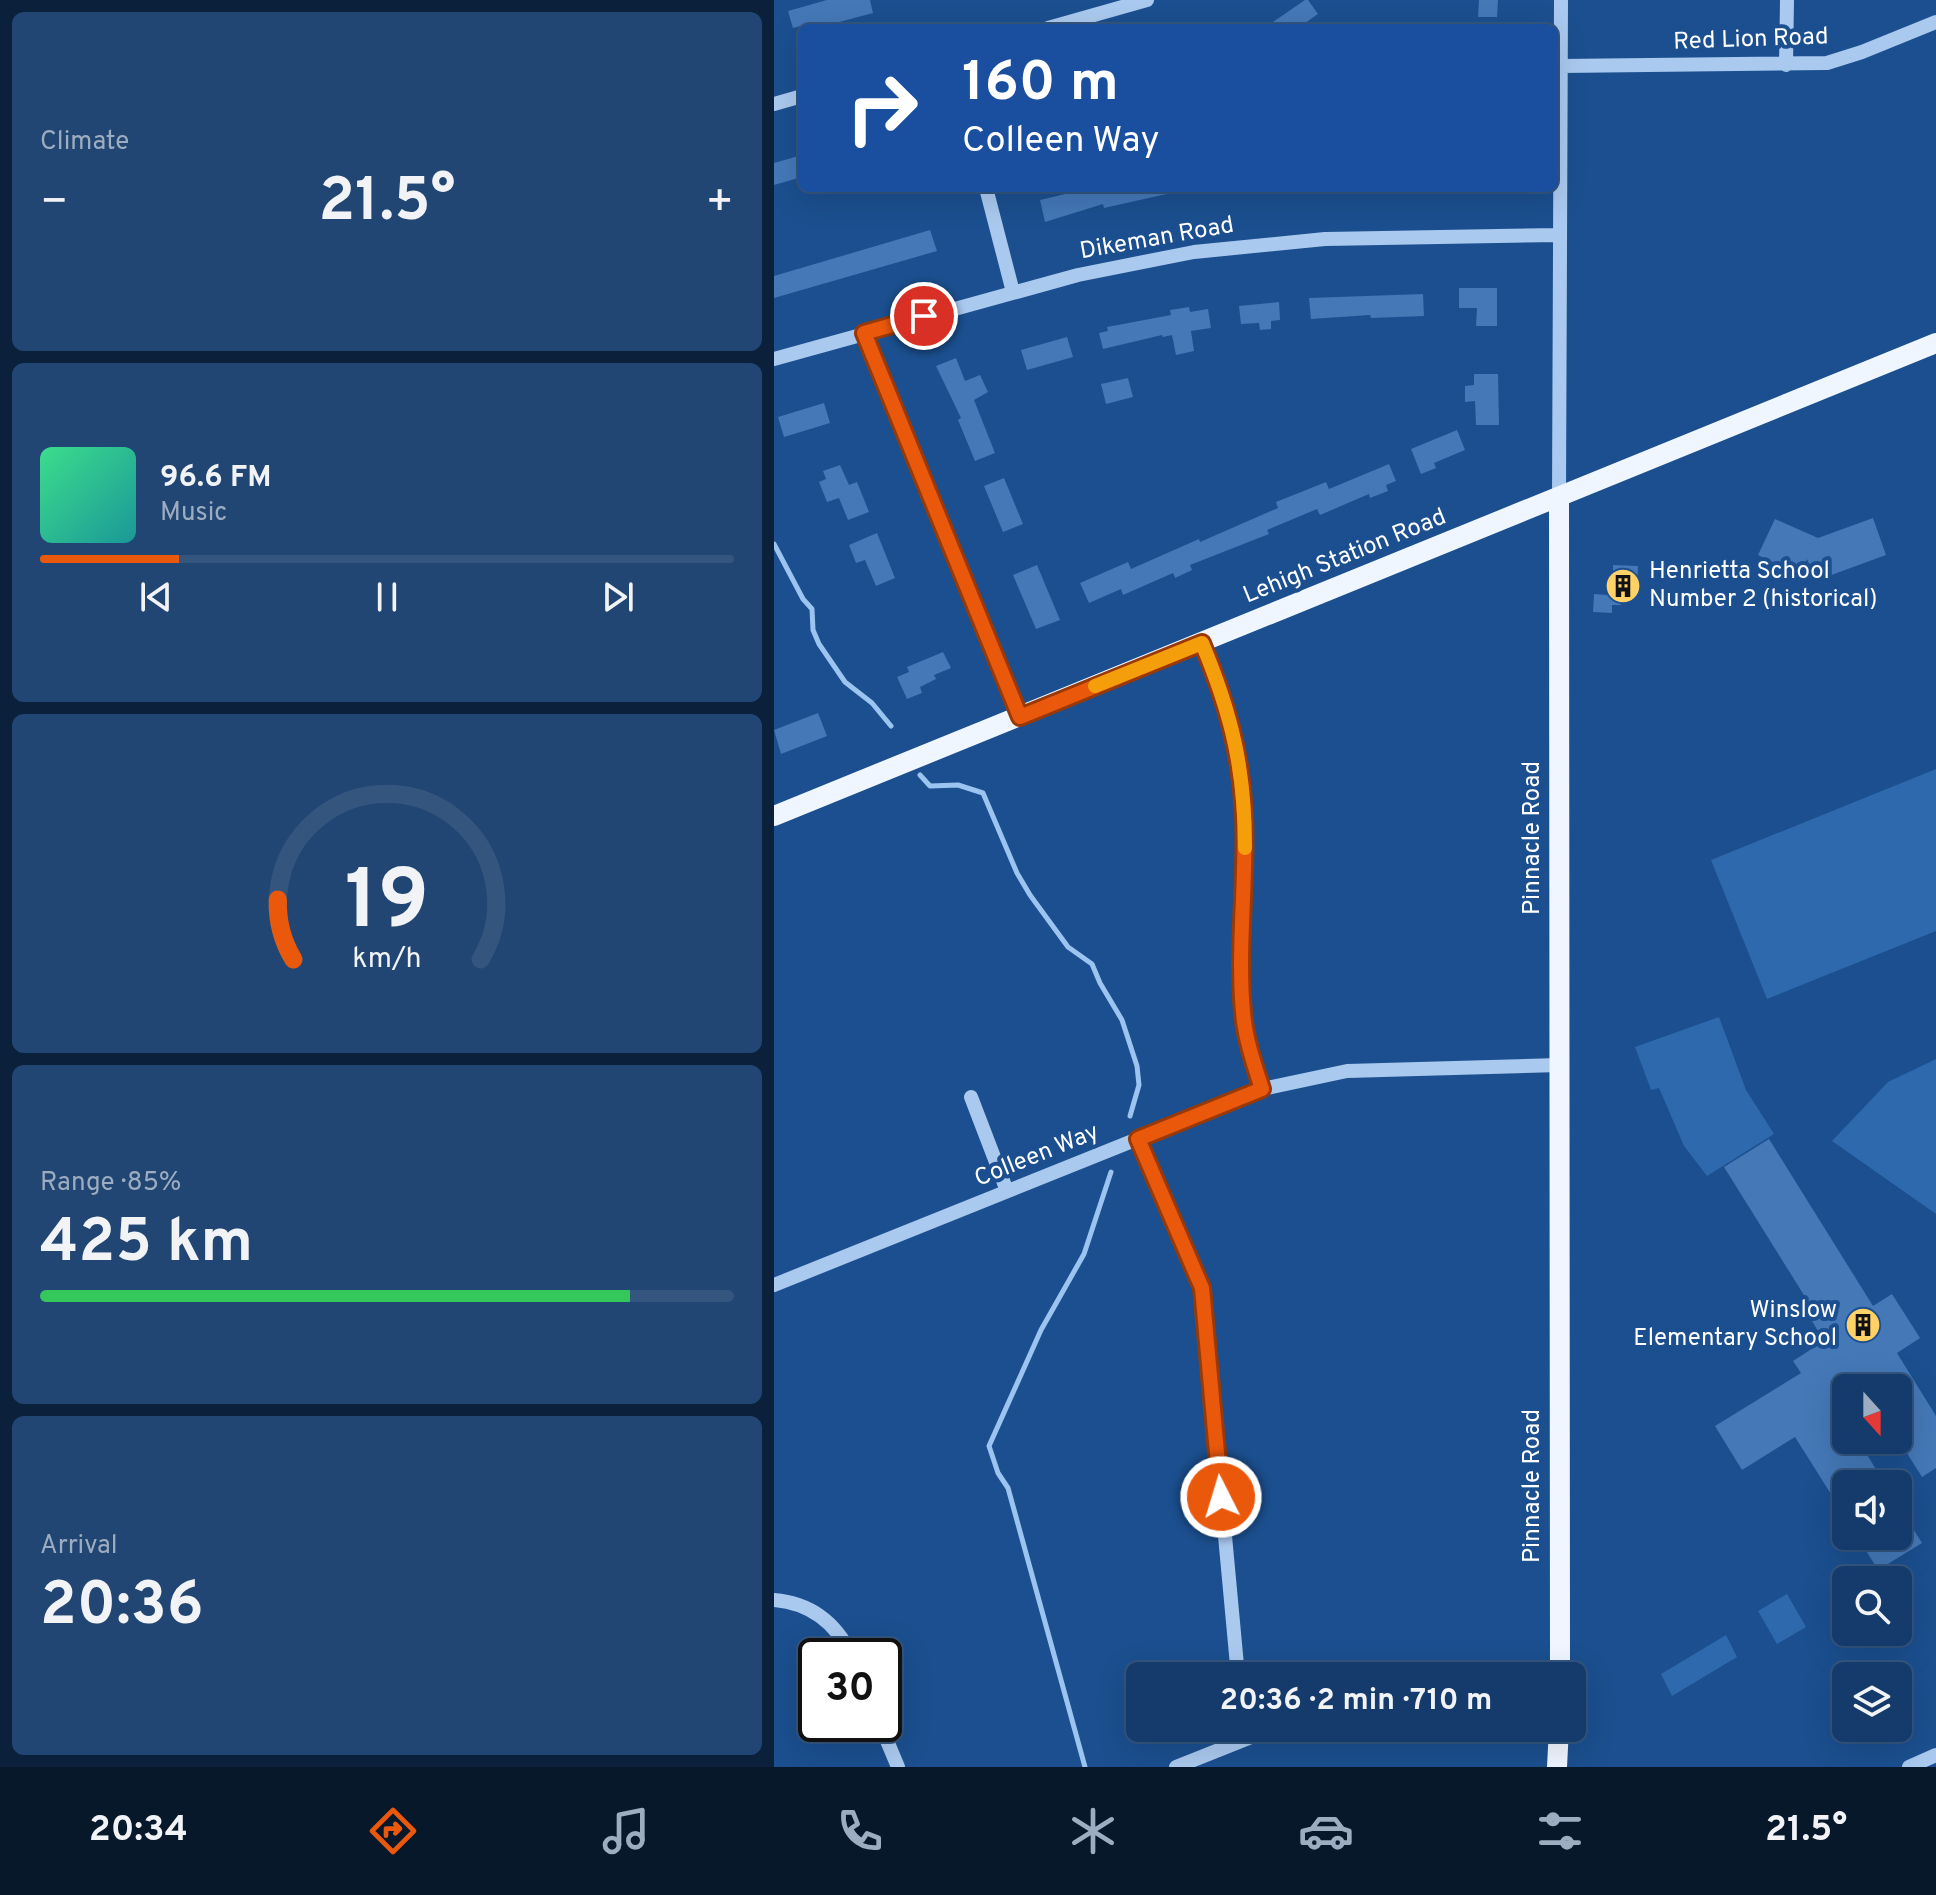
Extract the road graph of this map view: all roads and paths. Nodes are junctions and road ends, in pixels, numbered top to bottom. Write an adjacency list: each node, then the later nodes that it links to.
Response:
1 (1147, 0): 5 (street)
2 (1561, 0): 7 (street, Pinnacle Road)
3 (1787, 0): 6 (street)
4 (1936, 22): 6 (street, Red Lion Road)
5 (1062, 24)
6 (1786, 65): 7 (street, Red Lion Road)
7 (1561, 66): 11 (street, Pinnacle Road)
8 (798, 97): 9 (street)
9 (774, 104)
10 (987, 192): 12 (street)
11 (1559, 235): 12 (street, Dikeman Road); 16 (street, Pinnacle Road)
12 (1013, 292): 13 (street, Dikeman Road)
13 (864, 333): 15 (street, Dikeman Road); 18 (street)
14 (1936, 343): 16 (main road, Lehigh Station Road)
15 (774, 359)
16 (1559, 497): 17 (main road, Lehigh Station Road); 20 (main road, Pinnacle Road)
17 (1202, 643): 18 (main road, Lehigh Station Road); 21 (street)
18 (1020, 717): 19 (main road, Lehigh Station Road)
19 (774, 816)
20 (1559, 1065): 21 (street, Colleen Way); 29 (main road, Pinnacle Road)
21 (1262, 1089): 23 (street, Colleen Way)
22 (971, 1097): 24 (street)
23 (1138, 1139): 24 (street, Colleen Way); 28 (street)
24 (1007, 1191): 25 (street, Colleen Way)
25 (774, 1285)
26 (774, 1600): 27 (street)
27 (841, 1638)
28 (1237, 1662)
29 (1560, 1662)
30 (888, 1742): 34 (street)
31 (1225, 1742): 35 (street)
32 (1558, 1742): 36 (main road)
33 (1936, 1755): 37 (street)
34 (898, 1767)
35 (1176, 1767)
36 (1557, 1767)
37 (1909, 1767)

